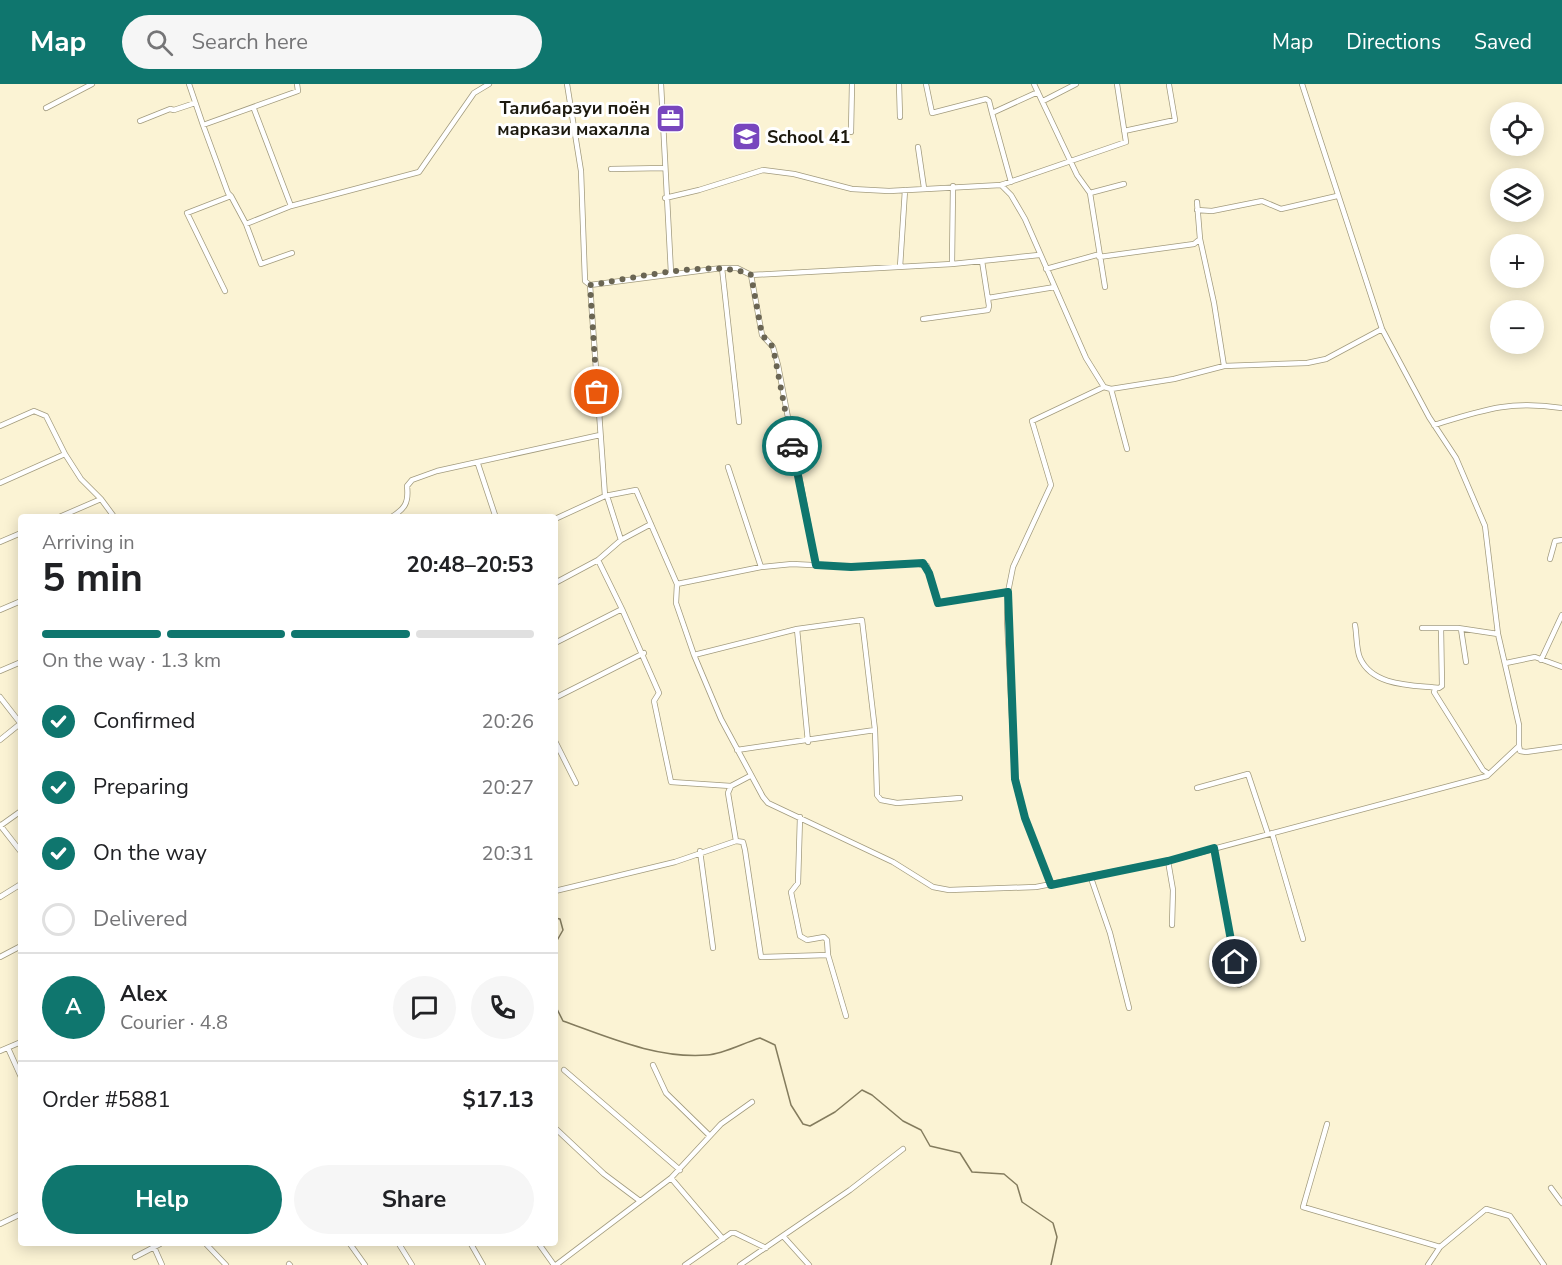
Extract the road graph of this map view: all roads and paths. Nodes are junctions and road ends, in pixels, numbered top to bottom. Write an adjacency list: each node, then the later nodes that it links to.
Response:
1 (92, 84): 18 (street)
2 (189, 84): 17 (street)
3 (297, 84): 19 (street)
4 (489, 84): 41 (street)
5 (567, 84): 55 (street)
6 (661, 84): 28 (street)
7 (852, 84): 25 (street)
8 (899, 84): 21 (street)
9 (926, 84): 20 (street)
10 (1034, 84): 15 (street)
11 (1077, 84): 16 (street)
12 (1117, 84): 24 (street)
13 (1170, 84): 24 (street)
14 (1302, 84): 38 (street)
15 (1038, 92): 16 (street); 20 (street)
16 (1043, 101): 27 (street)
17 (195, 103): 22 (street); 23 (street)
18 (46, 108)
19 (254, 109): 23 (street); 41 (street)
20 (992, 113): 30 (street)
21 (900, 117)
22 (140, 121)
23 (202, 125): 37 (street)
24 (1124, 131): 27 (street)
25 (851, 132)
26 (918, 147): 34 (street)
27 (1071, 160): 30 (street); 36 (street)
28 (664, 168): 29 (street); 39 (street)
29 (611, 169)
30 (1011, 182): 32 (street)
31 (1124, 184): 36 (street)
32 (1001, 185): 33 (street); 46 (street)
33 (953, 186): 34 (street); 49 (street)
34 (924, 188): 35 (street)
35 (905, 190): 39 (street); 50 (street)
36 (1090, 193): 47 (street)
37 (231, 196): 43 (street); 58 (street)
38 (1337, 196): 42 (street); 61 (street)
39 (665, 198): 53 (street)
40 (1197, 202): 42 (street)
41 (291, 206): 43 (street)
42 (1197, 210): 44 (street)
43 (246, 224): 45 (street)
44 (1200, 239): 47 (street); 62 (street)
45 (292, 252)
46 (1039, 255): 48 (street); 52 (street)
47 (1099, 255): 52 (street); 57 (street)
48 (982, 261): 49 (street); 59 (street)
49 (952, 264): 50 (street)
50 (900, 267): 54 (street)
51 (722, 268): 53 (street); 54 (street); 66 (street)
52 (1047, 269): 56 (street)
53 (671, 273): 55 (street)
54 (751, 275): 89 (street)
55 (590, 285): 69 (street)
56 (1055, 287): 59 (street); 63 (street)
57 (1105, 287)
58 (225, 291)
59 (988, 298): 60 (street)
60 (923, 319)
61 (1382, 329): 62 (street); 67 (street)
62 (1224, 366): 64 (street)
63 (1104, 387): 64 (street); 93 (street)
64 (1111, 389): 70 (street)
65 (1562, 408): 67 (street)
66 (739, 422)
67 (1434, 425): 103 (street)
68 (0, 426): 71 (street)
69 (600, 435): 72 (street); 75 (street)
70 (1127, 449)
71 (65, 454): 74 (street); 76 (street)
72 (478, 464): 79 (street); 80 (street)
73 (728, 467): 90 (street)
74 (0, 483)
75 (606, 496): 81 (street); 82 (street); 84 (street)
76 (101, 499): 77 (street); 78 (street)
77 (66, 514)
78 (112, 514)
79 (395, 514)
80 (495, 514)
81 (558, 518)
82 (651, 524): 84 (street); 92 (street)
83 (18, 534): 86 (street)
84 (621, 540): 87 (street)
85 (1562, 540): 88 (street)
86 (0, 542)
87 (598, 560): 91 (street); 95 (street)
88 (1550, 560)
89 (816, 565): 90 (street); 93 (street)
90 (761, 567): 92 (street)
91 (558, 581)
92 (677, 584): 106 (street)
93 (1008, 592): 143 (street)
94 (18, 602): 96 (street)
95 (622, 609): 104 (street); 105 (street)
96 (0, 610)
97 (1562, 615): 107 (street)
98 (1355, 625): 113 (street)
99 (1422, 628): 100 (street)
100 (1441, 628): 102 (street); 113 (street)
101 (797, 629): 106 (street); 120 (street); 122 (street)
102 (1461, 629): 103 (street); 108 (street)
103 (1498, 634): 110 (street)
104 (558, 641)
105 (644, 653): 114 (street); 130 (street)
106 (694, 655): 126 (street)
107 (1541, 660): 110 (street); 111 (street)
108 (1466, 662)
109 (18, 663): 112 (street)
110 (1506, 663): 123 (street)
111 (1562, 667)
112 (0, 671)
113 (1436, 688): 127 (street)
114 (558, 696)
115 (0, 697): 117 (street)
116 (18, 713): 117 (street)
117 (14, 715): 118 (street)
118 (18, 720)
119 (18, 725): 121 (street)
120 (875, 730): 122 (street); 132 (street)
121 (0, 740)
122 (808, 742): 126 (street)
123 (1519, 746): 125 (street); 127 (street)
124 (558, 747): 129 (street)
125 (1562, 747)
126 (737, 750): 128 (street)
127 (1488, 774): 136 (street)
128 (750, 776): 130 (street); 134 (street)
129 (576, 783)
130 (731, 786): 137 (street)
131 (1197, 788): 136 (street)
132 (960, 798)
133 (18, 813): 135 (street)
134 (800, 817): 143 (street); 151 (street)
135 (0, 826): 138 (street)
136 (1270, 834): 139 (street); 148 (street)
137 (736, 841): 140 (street); 151 (street)
138 (18, 848)
139 (1214, 848): 141 (street); 153 (street)
140 (700, 851): 145 (street); 150 (street)
141 (1168, 861): 142 (street); 147 (street)
142 (1092, 878): 143 (street); 154 (street)
143 (1051, 885)
144 (18, 886): 146 (street)
145 (558, 890)
146 (0, 897)
147 (1172, 925)
148 (1303, 939)
149 (18, 948): 152 (street)
150 (713, 948)
151 (828, 955): 155 (street)
152 (0, 957)
153 (1239, 985)
154 (1129, 1008)
155 (846, 1016)
156 (18, 1043): 157 (street)
157 (8, 1048): 158 (street); 160 (street)
158 (0, 1051)
159 (653, 1065): 165 (street)
160 (18, 1070)
161 (564, 1070): 167 (street)
162 (752, 1102): 165 (street)
163 (1328, 1124): 181 (street)
164 (558, 1131): 170 (street)
165 (710, 1136): 167 (street)
166 (903, 1149): 174 (street)
167 (680, 1170): 168 (street)
168 (671, 1178): 170 (street); 175 (street)
169 (1551, 1188): 171 (street)
170 (640, 1201): 190 (street)
171 (1562, 1203)
172 (18, 1215): 173 (street)
173 (0, 1224)
174 (783, 1236): 183 (street); 193 (street)
175 (723, 1239): 183 (street); 191 (street)
176 (208, 1246): 186 (street)
177 (351, 1246): 187 (street)
178 (400, 1246): 188 (street)
179 (472, 1246): 189 (street)
180 (541, 1246): 190 (street)
181 (1440, 1246): 194 (street); 195 (street)
182 (154, 1247): 184 (street); 185 (street)
183 (766, 1248): 192 (street)
184 (135, 1257)
185 (162, 1265)
186 (226, 1265)
187 (365, 1265)
188 (412, 1265)
189 (483, 1265)
190 (555, 1265)
191 (685, 1265)
192 (740, 1265)
193 (809, 1265)
194 (1428, 1265)
195 (1544, 1265)

